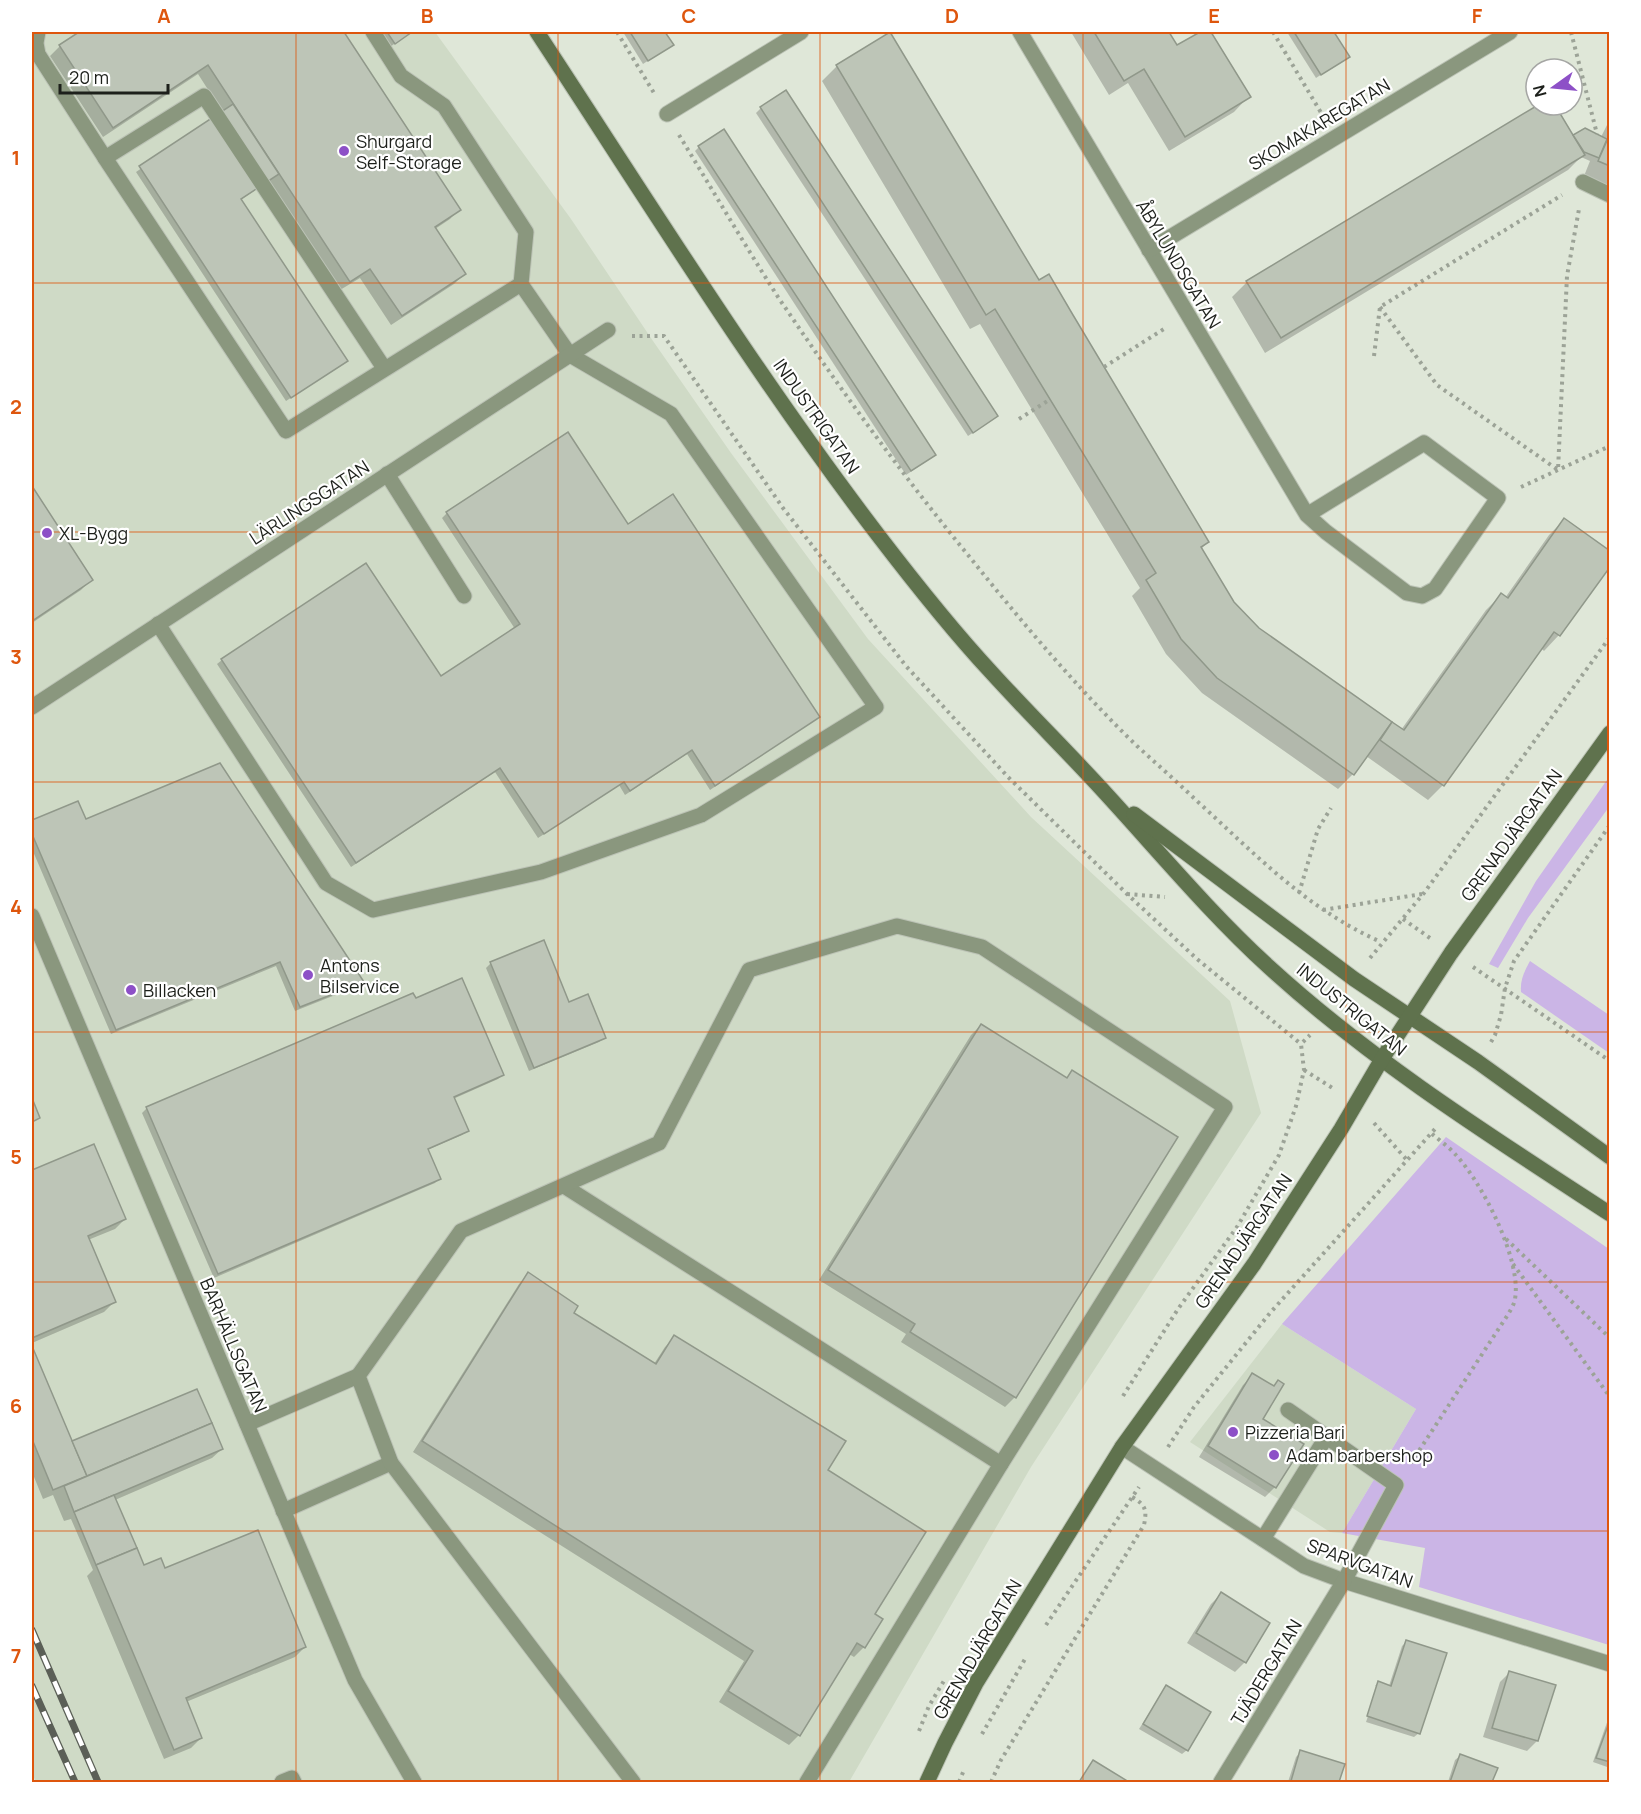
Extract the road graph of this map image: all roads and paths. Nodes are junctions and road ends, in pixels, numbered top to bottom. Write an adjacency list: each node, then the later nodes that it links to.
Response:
1 (38, 32): 13 (street)
2 (373, 32): 17 (street)
3 (537, 32): 37 (main road, INDUSTRIGATAN)
4 (617, 32): 10 (path)
5 (801, 32): 10 (street)
6 (1020, 32): 16 (street, ÅBYLUNDSGATAN)
7 (1272, 32): 12 (path)
8 (1510, 32): 12 (street, SKOMAKAREGATAN)
9 (1571, 32): 11 (path)
10 (667, 114): 40 (path)
11 (1597, 134)
12 (1336, 136): 16 (street, SKOMAKAREGATAN)
13 (105, 158): 24 (street); 24 (street)
14 (1583, 182): 15 (street); 18 (path); 28 (path)
15 (1610, 195)
16 (1149, 250): 19 (street, ÅBYLUNDSGATAN)
17 (521, 284): 21 (street); 24 (street)
18 (1380, 307): 22 (path); 28 (path)
19 (1187, 315): 23 (path); 31 (street, ÅBYLUNDSGATAN)
20 (608, 330): 21 (street, LÄRLINGSGATAN); 49 (path)
21 (570, 355): 29 (street, LÄRLINGSGATAN); 33 (street)
22 (1374, 356)
23 (1104, 367)
24 (384, 368)
25 (1050, 400): 26 (path)
26 (1019, 419)
27 (1610, 446): 28 (path)
28 (1558, 470): 30 (path)
29 (387, 474): 32 (street); 33 (street, LÄRLINGSGATAN)
30 (1498, 498): 31 (street); 31 (street, ÅBYLUNDSGATAN)
31 (1307, 514)
32 (464, 596)
33 (158, 624): 35 (street, LÄRLINGSGATAN)
34 (1610, 637): 41 (path)
35 (32, 707)
36 (1610, 733): 47 (main road, GRENADJÄRGATAN)
37 (1105, 793): 45 (main road, INDUSTRIGATAN); 48 (main road, INDUSTRIGATAN)
38 (1331, 808): 40 (path)
39 (1610, 825): 46 (path)
40 (1299, 893): 42 (path)
41 (1424, 893): 42 (path); 44 (path)
42 (1323, 910): 44 (path)
43 (32, 916): 65 (street, BARHÄLLSGATAN)
44 (1381, 942): 45 (path)
45 (1354, 979): 47 (main road, INDUSTRIGATAN)
46 (1504, 988): 51 (path); 52 (path)
47 (1409, 1016): 50 (main road, GRENADJÄRGATAN); 52 (main road, INDUSTRIGATAN)
48 (1326, 1017): 49 (path); 50 (main road, INDUSTRIGATAN)
49 (1300, 1044): 62 (path)
50 (1382, 1059): 53 (main road, INDUSTRIGATAN); 67 (main road, GRENADJÄRGATAN)
51 (1610, 1061)
52 (1478, 1062): 55 (main road, INDUSTRIGATAN)
53 (1449, 1108): 54 (path); 57 (main road, INDUSTRIGATAN)
54 (1431, 1133): 58 (path); 70 (path)
55 (1610, 1157)
56 (564, 1186): 61 (street); 69 (street); 69 (street)
57 (1610, 1214)
58 (1505, 1238): 59 (path); 60 (path)
59 (1511, 1262): 63 (path); 71 (path)
60 (1610, 1338)
61 (358, 1376): 65 (street); 68 (street)
62 (1122, 1397)
63 (1610, 1397)
64 (1288, 1410): 66 (street)
65 (247, 1424): 73 (street, BARHÄLLSGATAN)
66 (1326, 1436): 71 (street); 74 (street)
67 (1122, 1448): 70 (street, SPARVGATAN); 88 (main road, GRENADJÄRGATAN)
68 (392, 1463): 73 (street); 86 (street)
69 (1001, 1464): 87 (street)
70 (1153, 1468): 72 (path); 74 (street, SPARVGATAN)
71 (1396, 1485): 75 (street, TJÄDERGATAN)
72 (1132, 1497): 76 (path); 90 (path)
73 (283, 1511): 85 (street, BARHÄLLSGATAN)
74 (1263, 1539): 75 (street, SPARVGATAN)
75 (1344, 1581): 78 (street, SPARVGATAN); 91 (street, TJÄDERGATAN)
76 (1044, 1628)
77 (1026, 1658): 81 (path)
78 (1610, 1664)
79 (946, 1678): 80 (path)
80 (917, 1735)
81 (981, 1736)
82 (967, 1764): 89 (path)
83 (282, 1782): 84 (street)
84 (294, 1782)
85 (414, 1782)
86 (633, 1782)
87 (807, 1782)
88 (927, 1782)
89 (959, 1782)
90 (991, 1782)
91 (1221, 1782)

